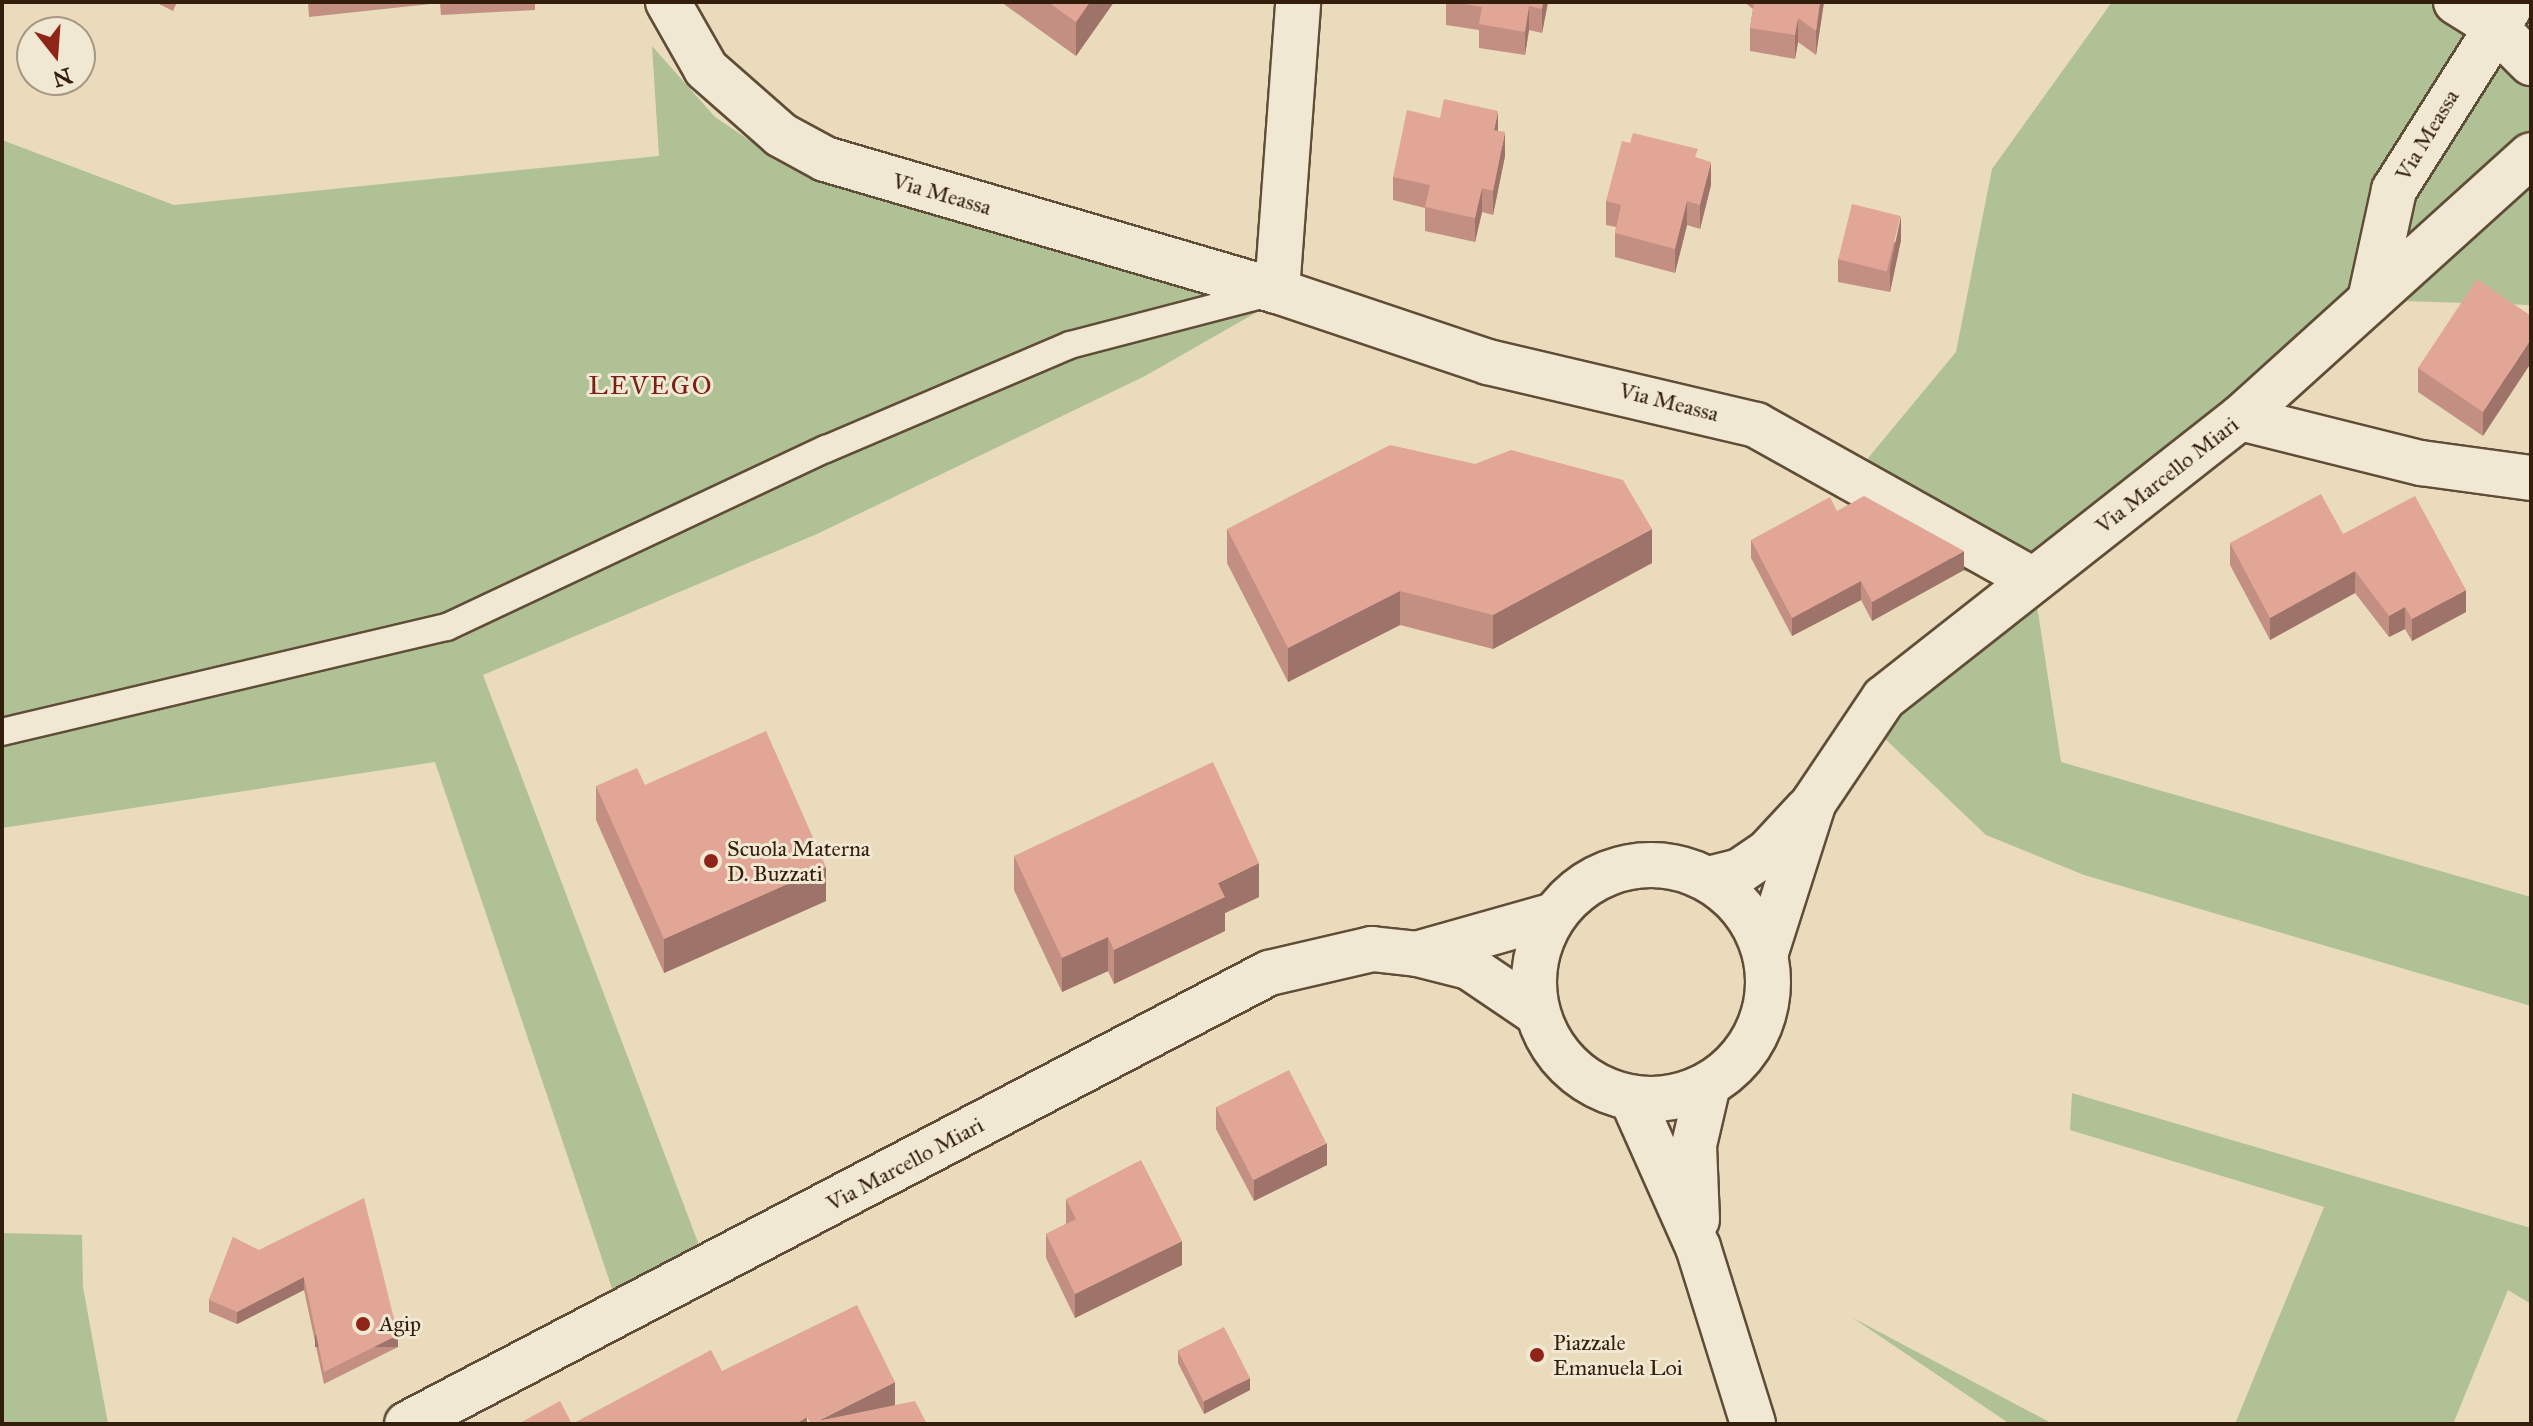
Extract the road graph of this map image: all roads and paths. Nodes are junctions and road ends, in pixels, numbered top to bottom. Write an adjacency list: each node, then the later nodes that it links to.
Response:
1 (668, 2): 7 (main road, Via Meassa)
2 (1298, 2): 7 (main road)
3 (2456, 2): 4 (main road)
4 (2503, 14): 5 (main road); 8 (main road, Via Meassa)
5 (2531, 63)
6 (2531, 155): 8 (main road, Via Marcello Miari)
7 (1277, 291): 11 (main road, Via Meassa); 12 (lane)
8 (2370, 300): 9 (main road, Via Marcello Miari)
9 (2240, 418): 10 (main road); 11 (main road, Via Marcello Miari)
10 (2531, 478)
11 (2033, 580): 13 (main road, Via Marcello Miari)
12 (2, 732)
13 (1814, 802): 14 (main road, Via Marcello Miari); 16 (main road, Via Marcello Miari)
14 (1708, 879): 15 (main road, Via Marcello Miari); 16 (main road, Via Marcello Miari)
15 (1554, 915): 17 (main road, Via Marcello Miari); 18 (main road, Via Marcello Miari)
16 (1766, 952): 19 (main road, Via Marcello Miari)
17 (1417, 954): 18 (main road, Via Marcello Miari); 22 (main road, Via Marcello Miari)
18 (1537, 1013): 20 (main road, Via Marcello Miari)
19 (1708, 1085): 20 (main road, Via Marcello Miari); 21 (main road)
20 (1632, 1099): 21 (main road)
21 (1698, 1247): 23 (main road)
22 (407, 1424)
23 (1753, 1424)

